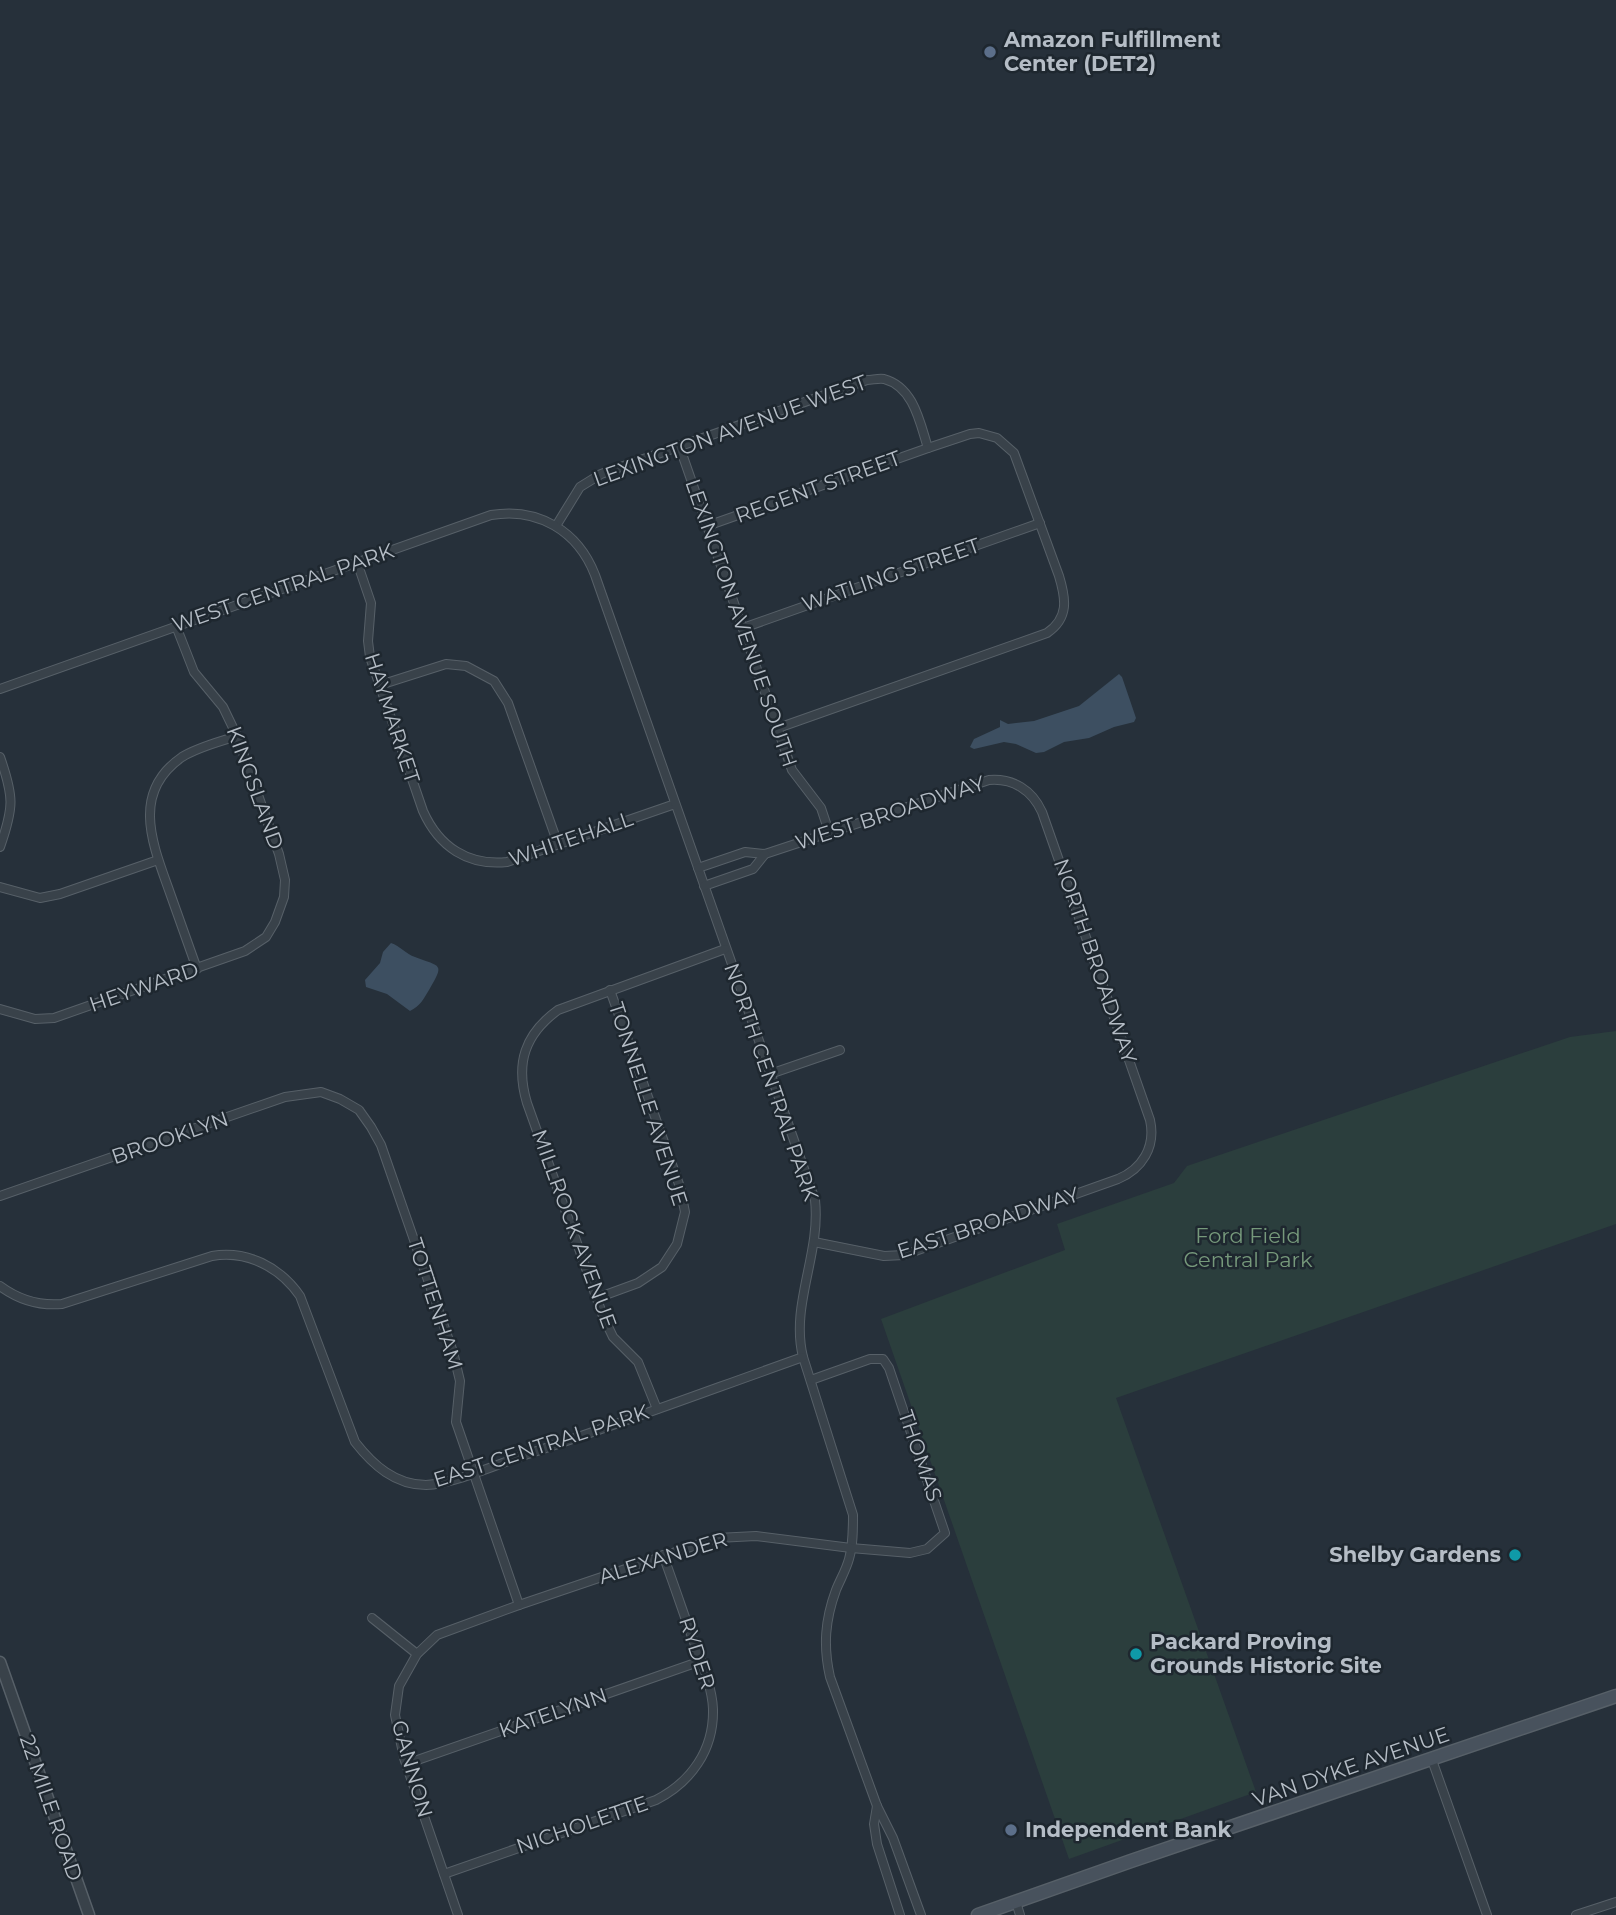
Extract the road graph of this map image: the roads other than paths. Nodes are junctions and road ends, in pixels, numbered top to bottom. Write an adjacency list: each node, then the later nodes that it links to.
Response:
1 (679, 445): 2 (street, LEXINGTON AVENUE WEST); 4 (street, LEXINGTON AVENUE WEST); 5 (street, LEXINGTON AVENUE SOUTH)
2 (928, 448): 3 (street, REGENT STREET); 5 (street, REGENT STREET)
3 (1040, 523): 9 (street, WATLING STREET); 12 (street, REGENT STREET)
4 (556, 526): 6 (street, WEST CENTRAL PARK); 7 (street, WEST CENTRAL PARK)
5 (707, 526): 9 (street, LEXINGTON AVENUE SOUTH)
6 (567, 533): 16 (street, NORTH CENTRAL PARK)
7 (357, 562): 8 (street, WEST CENTRAL PARK); 10 (street, HAYMARKET)
8 (176, 626): 11 (street, WEST CENTRAL PARK); 13 (street, KINGSLAND)
9 (743, 628): 12 (street, LEXINGTON AVENUE SOUTH)
10 (380, 685): 18 (street); 21 (street, HAYMARKET)
11 (0, 688)
12 (778, 728): 17 (street, LEXINGTON AVENUE SOUTH)
13 (237, 736): 23 (street); 28 (street, KINGSLAND)
14 (0, 757): 19 (street)
15 (1015, 783): 17 (street, WEST BROADWAY); 36 (street, NORTH BROADWAY)
16 (675, 804): 18 (street, WHITEHALL); 24 (street, NORTH CENTRAL PARK)
17 (830, 832): 20 (street, WEST BROADWAY)
18 (558, 844): 21 (street, WHITEHALL)
19 (0, 847)
20 (765, 854): 22 (street, WEST BROADWAY); 25 (street, WEST BROADWAY)
21 (466, 857)
22 (723, 859): 24 (street, WEST BROADWAY); 25 (street)
23 (158, 860): 27 (street); 30 (street)
24 (698, 868): 26 (street, NORTH CENTRAL PARK)
25 (730, 877): 26 (street, WEST BROADWAY)
26 (704, 886): 29 (street, NORTH CENTRAL PARK)
27 (0, 887)
28 (275, 922): 30 (street, HEYWARD)
29 (725, 949): 31 (street); 34 (street, NORTH CENTRAL PARK)
30 (197, 969): 32 (street, HEYWARD)
31 (610, 990): 40 (street, TONNELLE AVENUE); 40 (street, MILLROCK AVENUE)
32 (0, 1009)
33 (840, 1050): 34 (street)
34 (770, 1074): 38 (street, NORTH CENTRAL PARK)
35 (340, 1099): 37 (street, BROOKLYN); 44 (street, TOTTENHAM)
36 (1149, 1150): 38 (street, EAST BROADWAY)
37 (0, 1196)
38 (814, 1242): 41 (street, NORTH CENTRAL PARK)
39 (0, 1286): 44 (street, EAST CENTRAL PARK)
40 (597, 1298): 43 (street, MILLROCK AVENUE)
41 (803, 1357): 42 (street, NORTH CENTRAL PARK); 43 (street, EAST CENTRAL PARK)
42 (811, 1380): 45 (street, NORTH CENTRAL PARK); 45 (street, THOMAS)
43 (657, 1409): 44 (street, EAST CENTRAL PARK)
44 (474, 1472): 47 (street, TOTTENHAM)
45 (851, 1548): 46 (street, ALEXANDER); 56 (street, NORTH CENTRAL PARK)
46 (663, 1555): 47 (street, ALEXANDER); 50 (street, RYDER)
47 (519, 1605): 49 (street, GANNON)
48 (372, 1618): 49 (street)
49 (416, 1654): 55 (street, GANNON)
50 (701, 1661): 53 (street, RYDER); 55 (street, KATELYNN)
51 (0, 1662): 60 (street, 22 MILE ROAD)
52 (1616, 1696): 54 (main road, VAN DYKE AVENUE)
53 (705, 1754): 57 (street, NICHOLETTE)
54 (1432, 1760): 59 (main road, VAN DYKE AVENUE); 65 (street)
55 (406, 1764): 57 (street, GANNON)
56 (877, 1807): 62 (street, NORTH CENTRAL PARK); 63 (street, NORTH CENTRAL PARK)
57 (444, 1874): 61 (street, GANNON)
58 (1616, 1902): 66 (street)
59 (1018, 1909): 64 (main road, VAN DYKE AVENUE)
60 (89, 1915)
61 (458, 1915)
62 (900, 1915)
63 (921, 1915)
64 (978, 1915)
65 (1487, 1915)
66 (1576, 1915)

